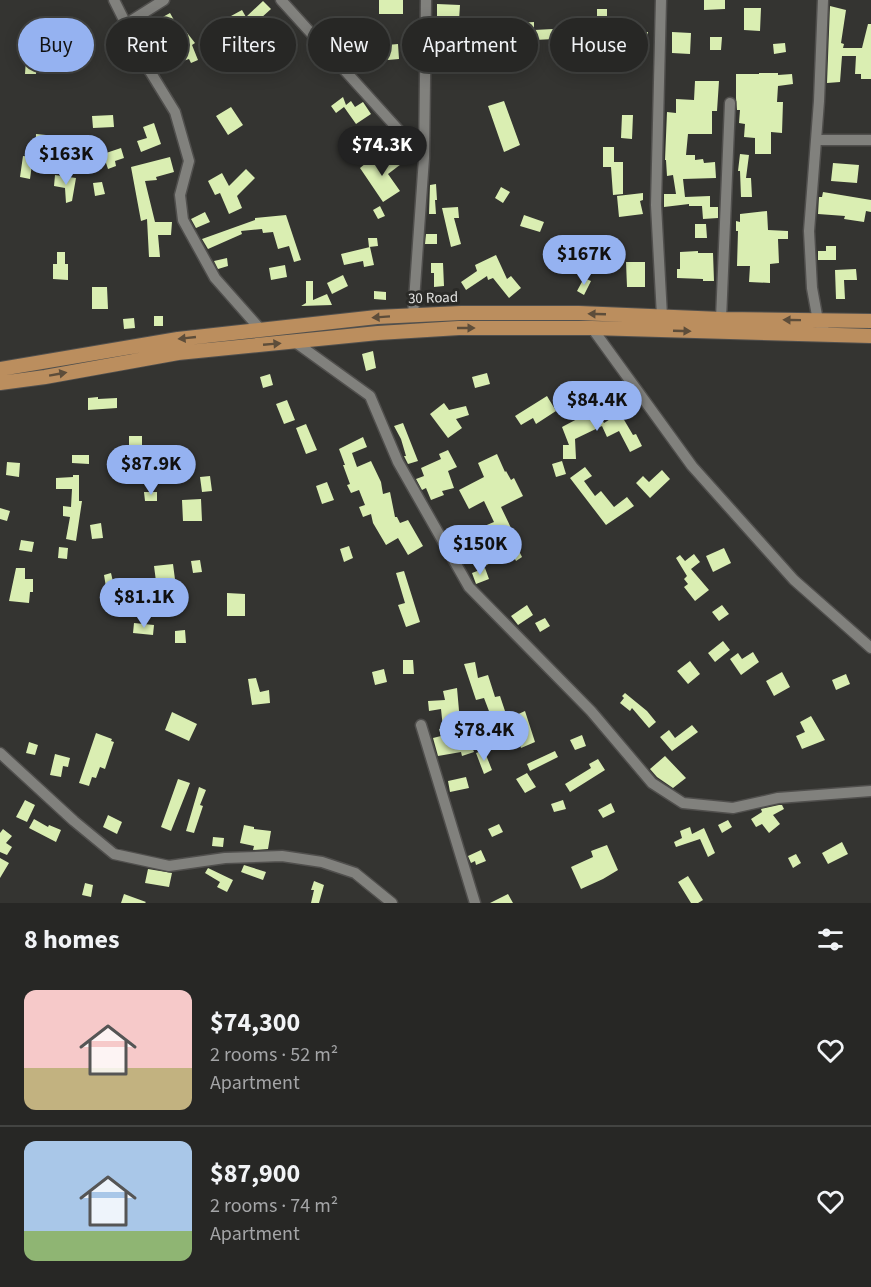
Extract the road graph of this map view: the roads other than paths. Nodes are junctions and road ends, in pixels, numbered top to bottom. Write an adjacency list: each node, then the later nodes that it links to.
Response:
1 (114, 0): 7 (street)
2 (164, 0): 8 (street)
3 (281, 0): 13 (street)
4 (426, 0): 13 (street)
5 (661, 0): 15 (street)
6 (823, 0): 12 (street)
7 (123, 18)
8 (136, 18)
9 (150, 72): 20 (street)
10 (730, 104): 16 (street)
11 (871, 140): 12 (street)
12 (816, 141): 17 (street)
13 (424, 158): 14 (street)
14 (413, 315): 15 (main road, 30 Road, one-way to 14); 20 (main road, 30 Road, one-way to 20)
15 (662, 316): 16 (main road, 30 Road)
16 (721, 318): 17 (main road, 30 Road, one-way to 16)
17 (818, 321): 18 (main road, 30 Road); 21 (street)
18 (871, 321)
19 (592, 328): 21 (main road, 30 Road, one-way to 21); 23 (main road, 30 Road, one-way to 19); 26 (street)
20 (261, 330): 24 (main road, 30 Road, one-way to 24)
21 (828, 336): 22 (main road, 30 Road)
22 (871, 336)
23 (295, 342): 25 (main road, 30 Road, one-way to 23); 29 (street)
24 (0, 369)
25 (0, 382)
26 (871, 648)
27 (421, 724): 31 (street)
28 (0, 753): 30 (street)
29 (871, 791)
30 (392, 903)
31 (475, 903)

